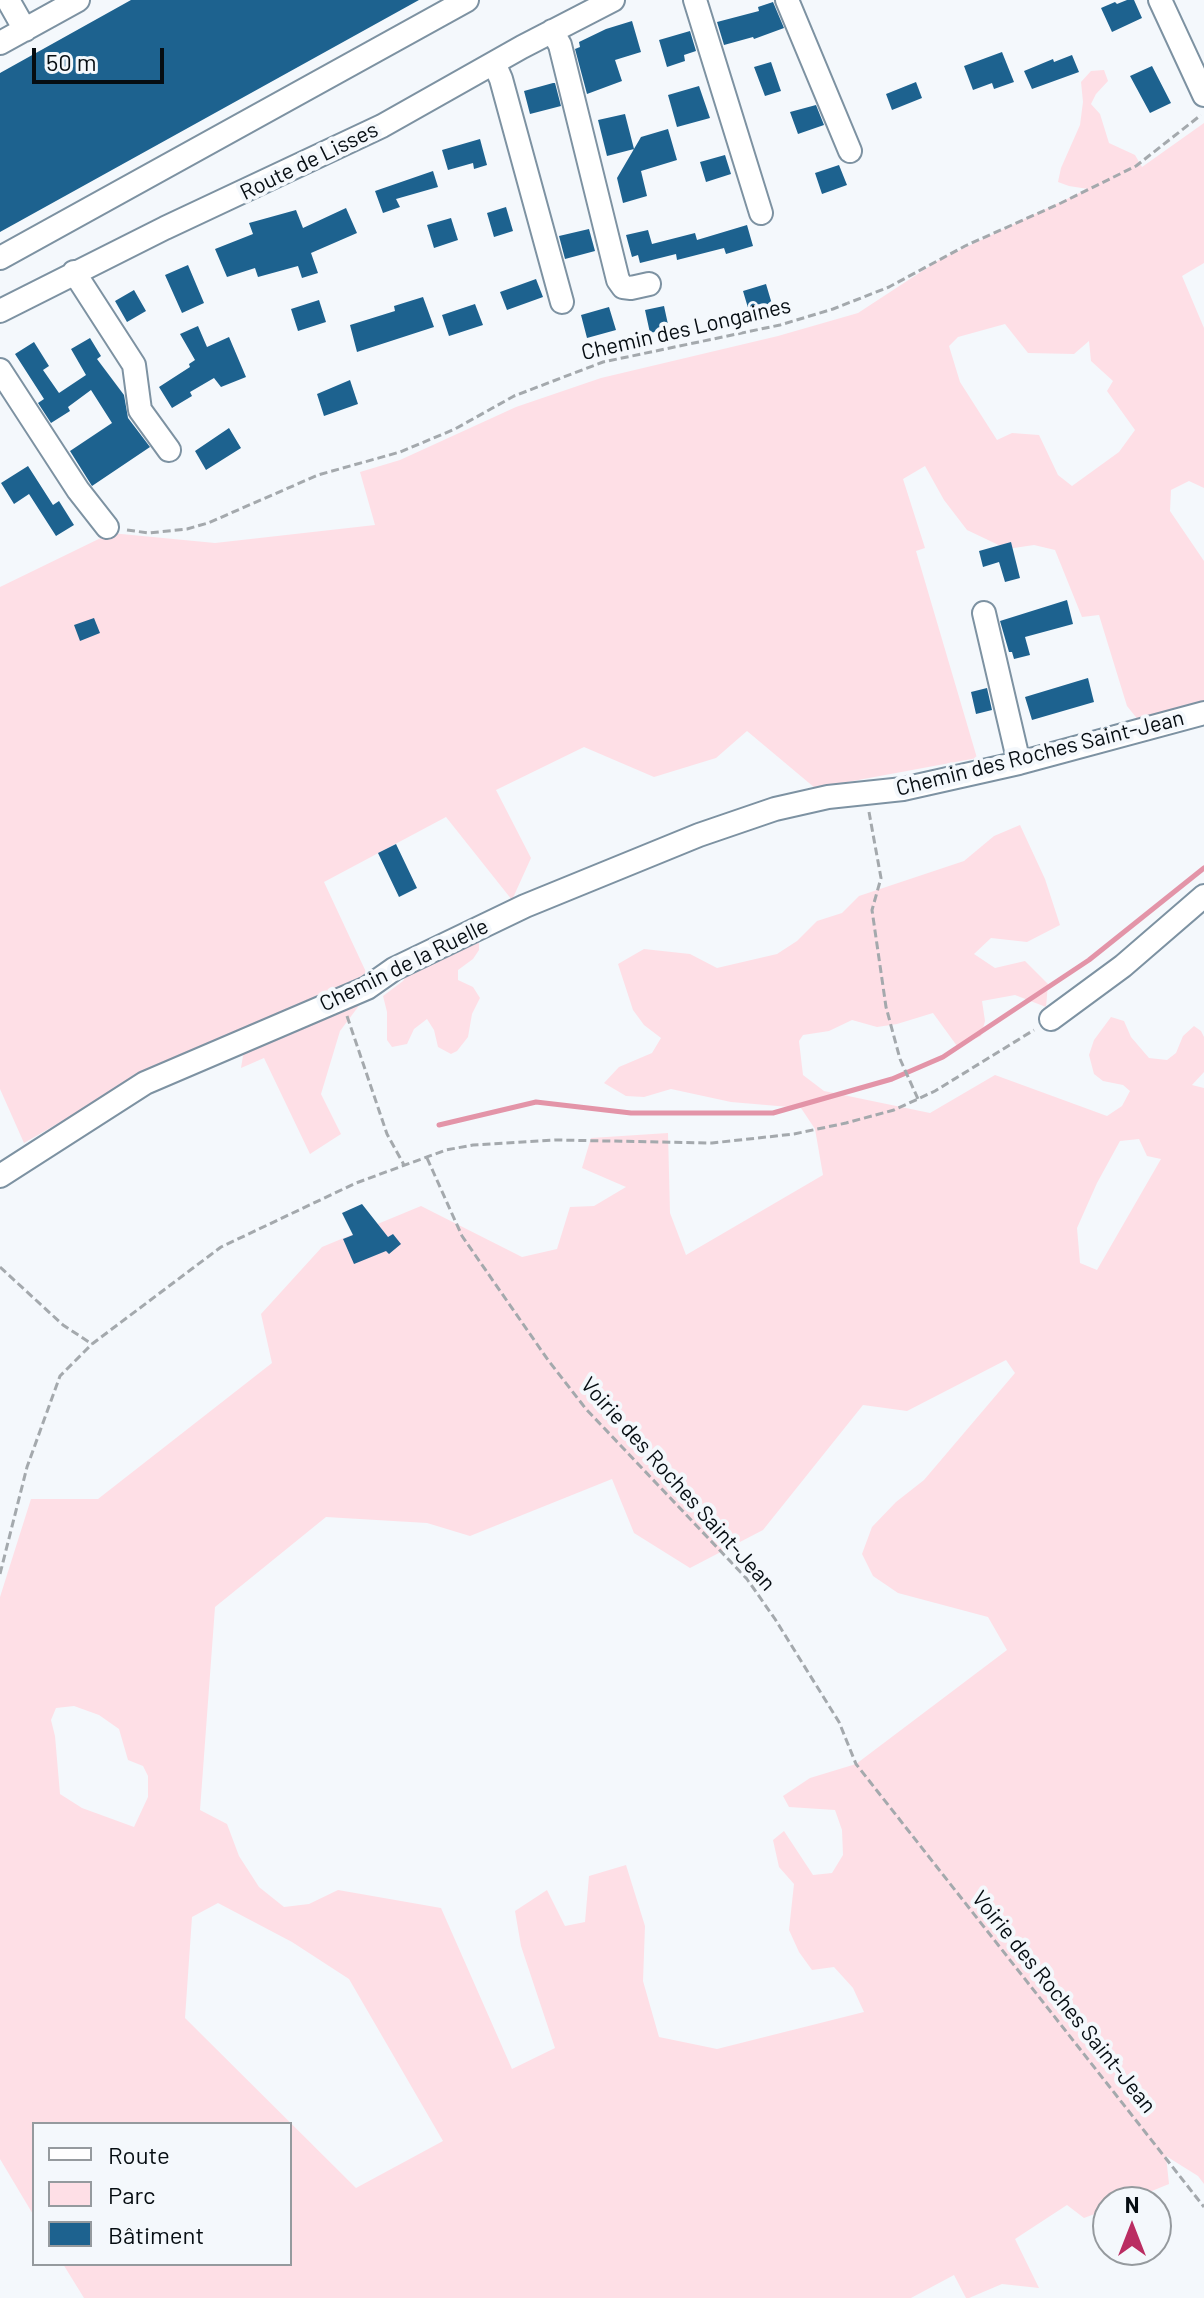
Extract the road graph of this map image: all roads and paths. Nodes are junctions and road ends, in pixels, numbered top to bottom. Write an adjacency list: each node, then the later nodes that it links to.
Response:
1 (8, 0): 8 (street)
2 (78, 0): 8 (street)
3 (467, 0): 17 (street)
4 (613, 0): 9 (street, Route de Lisses)
5 (695, 0): 15 (street)
6 (787, 0): 14 (street)
7 (1160, 0): 12 (street)
8 (25, 30): 10 (street)
9 (552, 31): 11 (street, Route de Lisses); 19 (street)
10 (0, 43)
11 (489, 66): 16 (street); 18 (street, Route de Lisses); 20 (street)
12 (1204, 95)
13 (1204, 113): 24 (path, Chemin des Longaines)
14 (850, 151)
15 (761, 213)
16 (532, 236)
17 (0, 258)
18 (74, 272): 21 (street, Route de Lisses); 23 (street)
19 (649, 284)
20 (562, 302)
21 (0, 311)
22 (0, 370): 24 (street)
23 (169, 450)
24 (107, 527)
25 (984, 613): 27 (street)
26 (1204, 713): 27 (street, Chemin des Roches Saint-Jean)
27 (1019, 763): 28 (street, Chemin des Roches Saint-Jean)
28 (866, 793): 29 (street, Chemin des Roches Saint-Jean); 33 (path)
29 (828, 797): 31 (street, Chemin de la Ruelle)
30 (1204, 896): 32 (street)
31 (349, 996): 35 (path); 36 (street, Chemin de la Ruelle)
32 (1051, 1019): 33 (path)
33 (919, 1099): 34 (path)
34 (427, 1158): 35 (path); 40 (path, Voirie des Roches Saint-Jean)
35 (404, 1165): 38 (path)
36 (0, 1176)
37 (0, 1267): 38 (path)
38 (92, 1344): 39 (path)
39 (0, 1574)
40 (1204, 2207)

